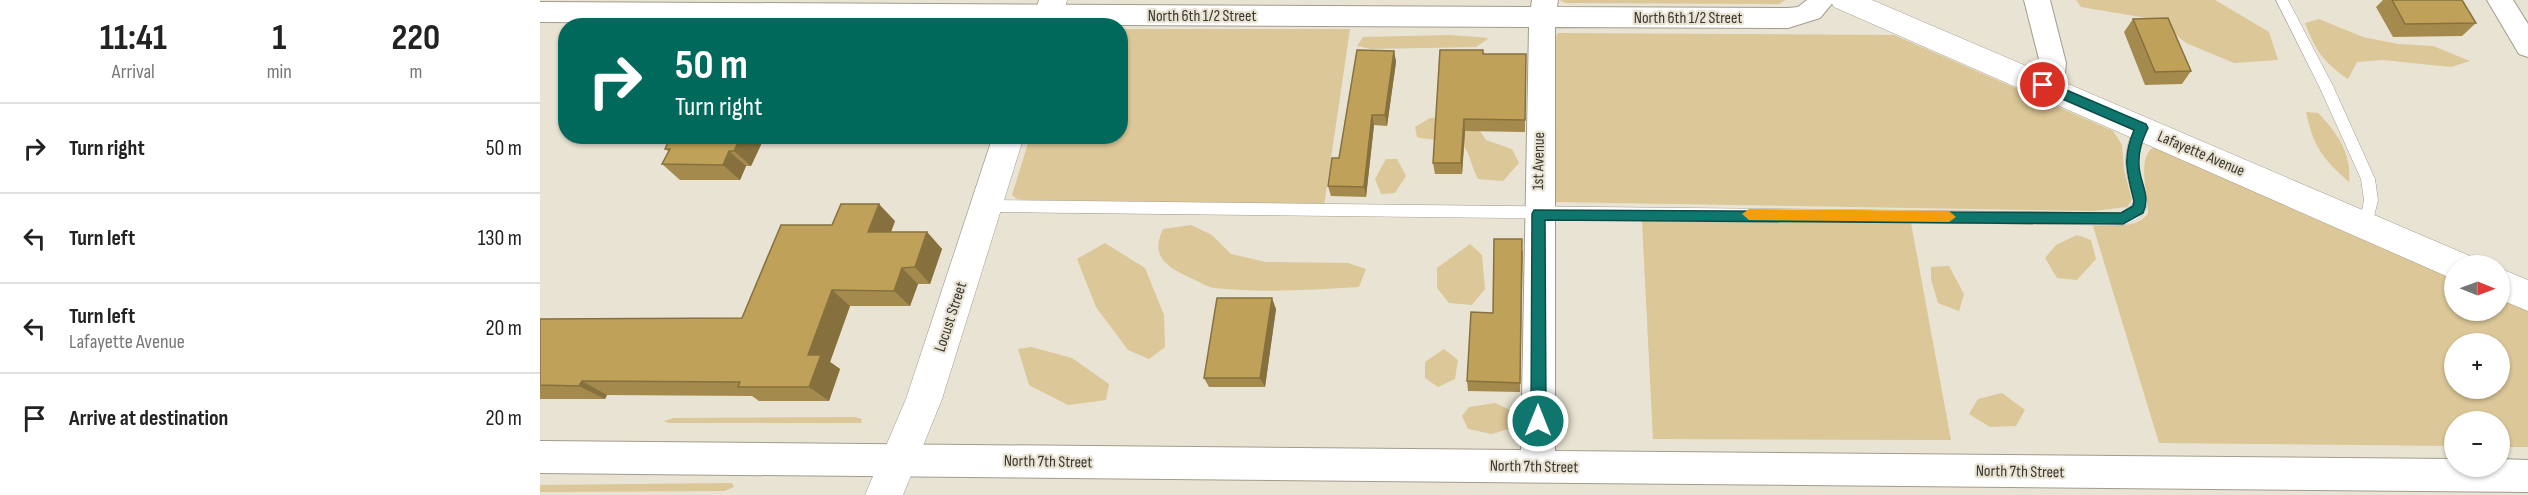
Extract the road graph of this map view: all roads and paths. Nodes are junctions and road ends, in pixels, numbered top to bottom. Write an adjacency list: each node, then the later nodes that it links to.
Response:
1 (1822, 0): 6 (street, North 6th 1/2 Street)
2 (1844, 0): 10 (street, Lafayette Avenue)
3 (2037, 0): 10 (street)
4 (2282, 0): 15 (lane)
5 (2500, 0): 9 (street)
6 (1544, 9): 8 (street, North 6th 1/2 Street); 14 (street, 1st Avenue)
7 (540, 12): 8 (street, North 6th 1/2 Street)
8 (1049, 14)
9 (2528, 47)
10 (2043, 85): 11 (street, Lafayette Avenue)
11 (2141, 128): 14 (lane); 15 (street, Lafayette Avenue)
12 (1006, 144): 13 (street, Locust Street)
13 (986, 206): 14 (lane); 20 (street, Locust Street)
14 (1539, 214): 21 (street, 1st Avenue)
15 (2366, 225): 16 (street, Lafayette Avenue)
16 (2444, 260)
17 (2510, 288): 18 (street)
18 (2528, 296)
19 (540, 457): 20 (street, North 7th Street)
20 (898, 461): 21 (street, North 7th Street); 24 (street, Locust Street)
21 (1538, 467): 23 (street, North 7th Street)
22 (2527, 478): 23 (street, North 7th Street)
23 (1709, 482)
24 (884, 495)

